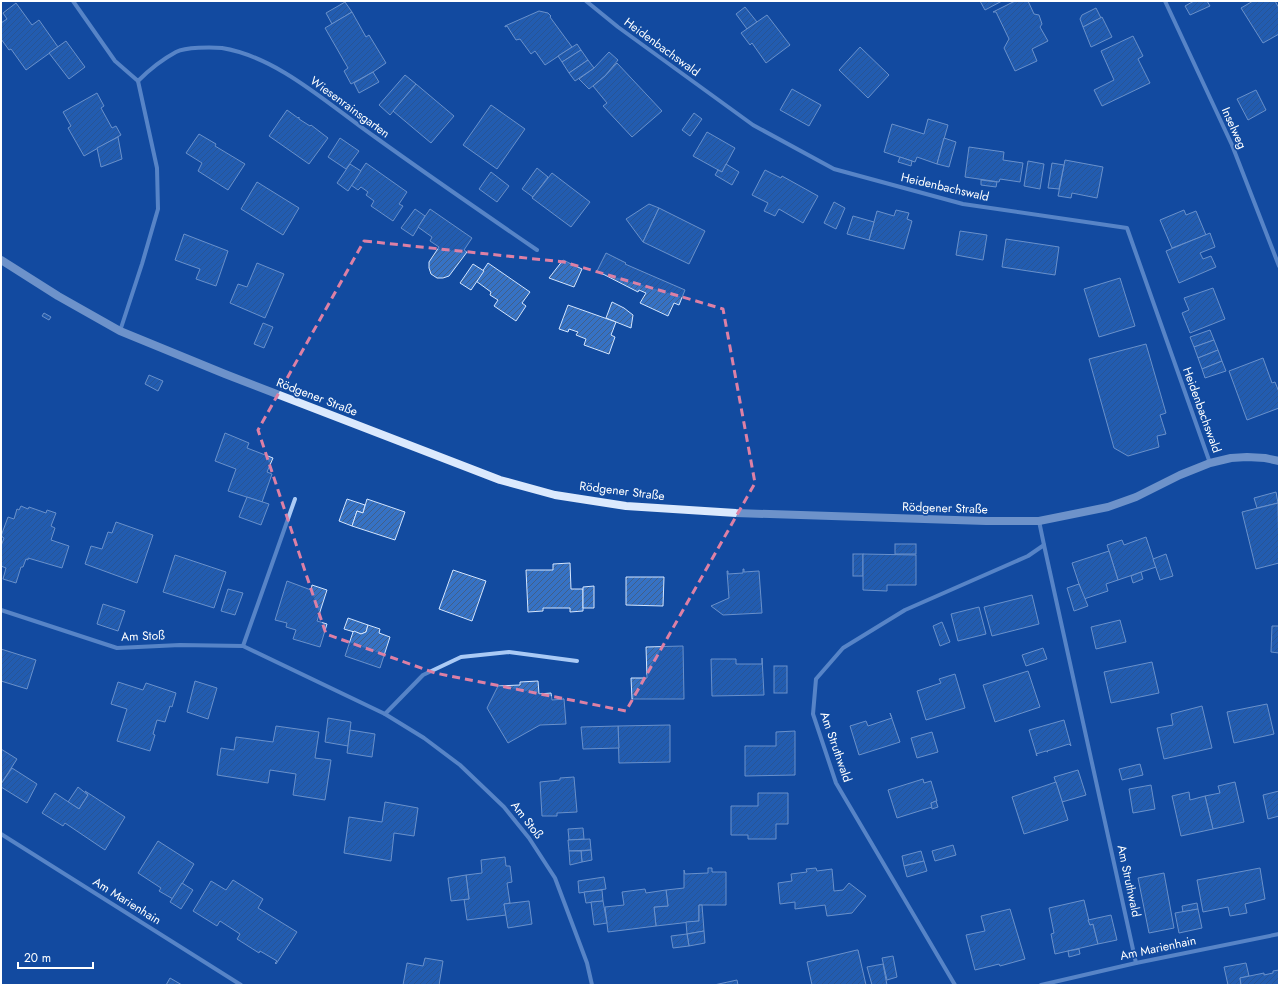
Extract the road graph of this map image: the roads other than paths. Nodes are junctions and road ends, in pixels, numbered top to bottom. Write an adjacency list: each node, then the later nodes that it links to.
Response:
1 (73, 1): 4 (street)
2 (586, 1): 10 (street, Heidenbachswald)
3 (1165, 1): 7 (street, Inselweg)
4 (138, 81): 5 (street, Wiesenrainsgarten); 8 (street)
5 (537, 250)
6 (1, 260): 8 (main road, Rödgener Straße)
7 (1279, 266)
8 (120, 331): 12 (main road, Rödgener Straße)
9 (1279, 461): 10 (main road, Rödgener Straße)
10 (1210, 463): 12 (main road, Rödgener Straße)
11 (295, 499): 15 (street)
12 (1039, 520): 13 (street, Am Struthwald)
13 (1044, 545): 20 (street, Am Struthwald); 23 (street, Am Struthwald)
14 (1, 610): 15 (street, Am Stoß)
15 (243, 646): 17 (street, Am Stoß)
16 (577, 662): 17 (street)
17 (385, 714): 22 (street, Am Stoß)
18 (1, 834): 21 (street, Am Marienhain)
19 (1279, 934): 20 (street, Am Marienhain)
20 (1136, 963): 24 (street, Am Marienhain)
21 (241, 985)
22 (592, 985)
23 (955, 985)
24 (1041, 985)

